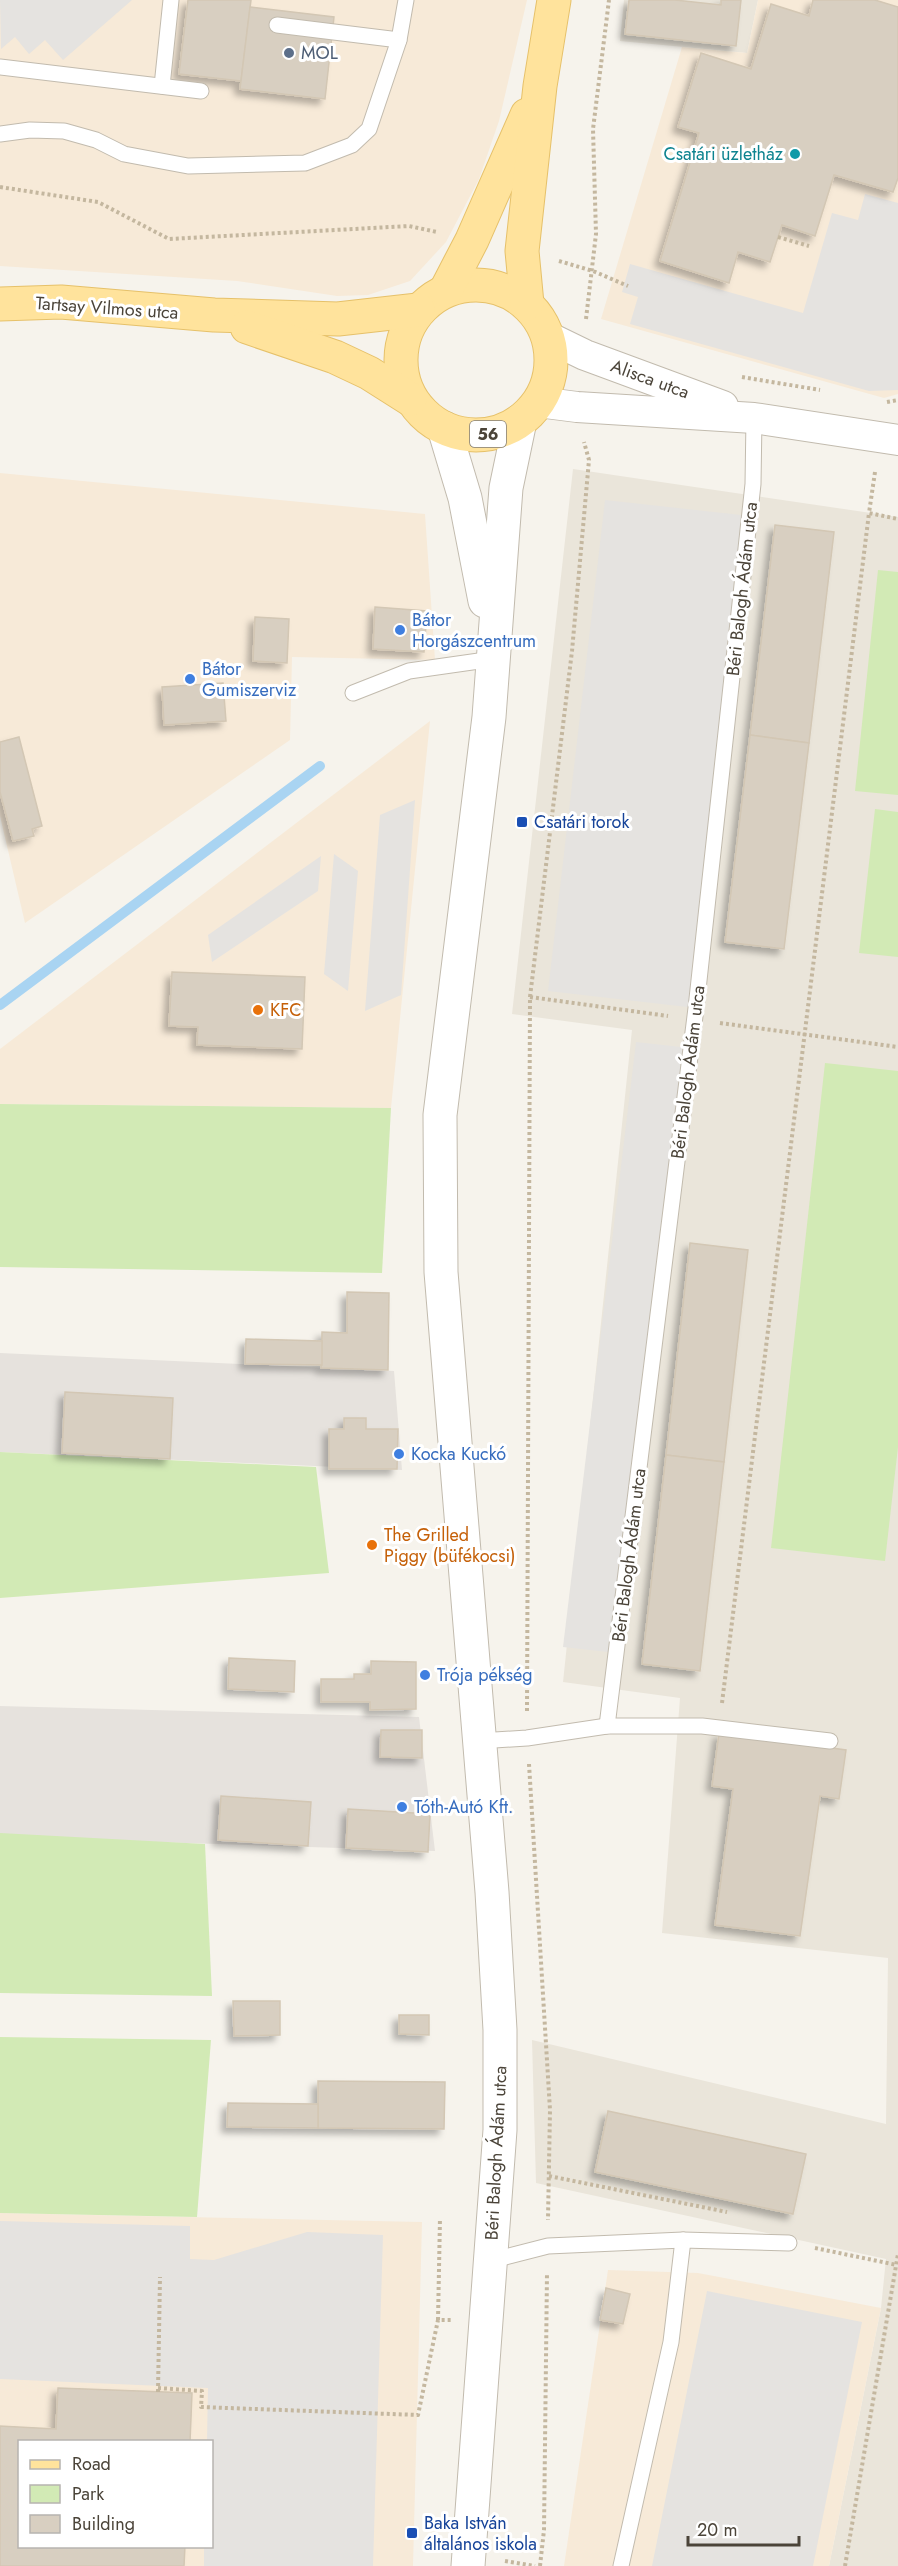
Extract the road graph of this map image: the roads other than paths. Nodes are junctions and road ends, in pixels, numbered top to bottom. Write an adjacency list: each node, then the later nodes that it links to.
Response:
1 (171, 0): 8 (lane)
2 (406, 0): 5 (lane)
3 (554, 0): 7 (main road, 56)
4 (277, 25): 5 (lane)
5 (399, 40): 10 (lane)
6 (0, 68): 8 (lane)
7 (540, 86): 11 (main road, 56); 13 (main road, 56)
8 (162, 87): 9 (lane)
9 (201, 91)
10 (0, 134)
11 (446, 290): 13 (main road, 56); 14 (main road, 56)
12 (5, 299): 15 (main road, Tartsay Vilmos utca / 56)
13 (527, 304): 16 (main road, 56)
14 (418, 310): 15 (main road, 56); 17 (main road, 56)
15 (214, 315): 17 (main road, 56)
16 (548, 337): 18 (main road, 56); 19 (street, Alisca utca)
17 (410, 399): 20 (main road, 56)
18 (529, 411): 19 (street, Alisca utca); 20 (main road, 56); 22 (street, Béri Balogh Ádám utca)
19 (754, 418): 21 (street, Alisca utca); 24 (lane, Béri Balogh Ádám utca)
20 (444, 428): 22 (street, Béri Balogh Ádám utca)
21 (898, 440)
22 (493, 659): 23 (lane); 25 (street, Béri Balogh Ádám utca)
23 (354, 693)
24 (608, 1726): 25 (lane); 26 (lane)
25 (479, 1741): 29 (street, Béri Balogh Ádám utca)
26 (830, 1741)
27 (683, 2240): 28 (lane); 29 (lane); 31 (lane)
28 (789, 2243)
29 (490, 2261): 30 (street, Béri Balogh Ádám utca)
30 (468, 2566)
31 (621, 2566)

